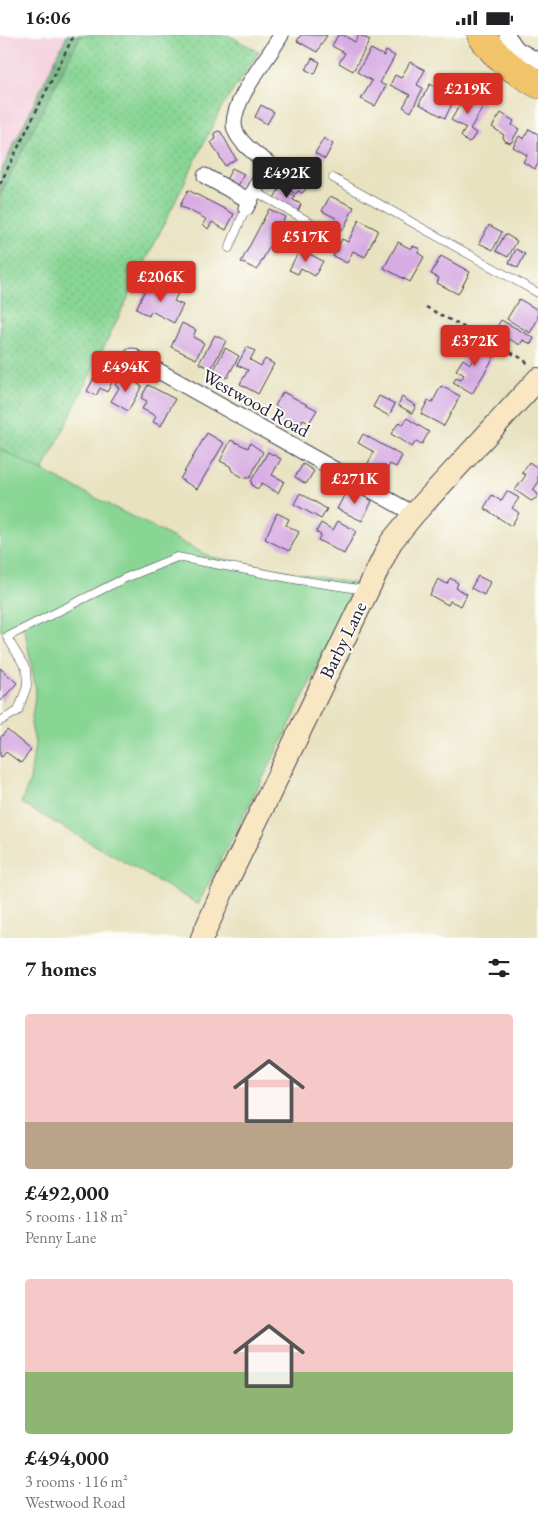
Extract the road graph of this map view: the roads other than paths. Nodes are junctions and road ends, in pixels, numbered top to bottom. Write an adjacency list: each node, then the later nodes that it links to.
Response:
1 (281, 35): 8 (street)
2 (481, 35): 5 (highway)
3 (507, 35): 4 (street)
4 (538, 61)
5 (538, 84)
6 (205, 176): 8 (street)
7 (333, 178): 11 (lane)
8 (250, 200): 9 (lane); 10 (lane)
9 (333, 235)
10 (228, 249)
11 (538, 293)
12 (132, 356): 14 (street, Westwood Road)
13 (537, 374): 14 (street, Barby Lane)
14 (414, 513): 15 (street, Barby Lane)
15 (367, 590): 16 (lane); 17 (street, Barby Lane)
16 (0, 721)
17 (202, 938)

